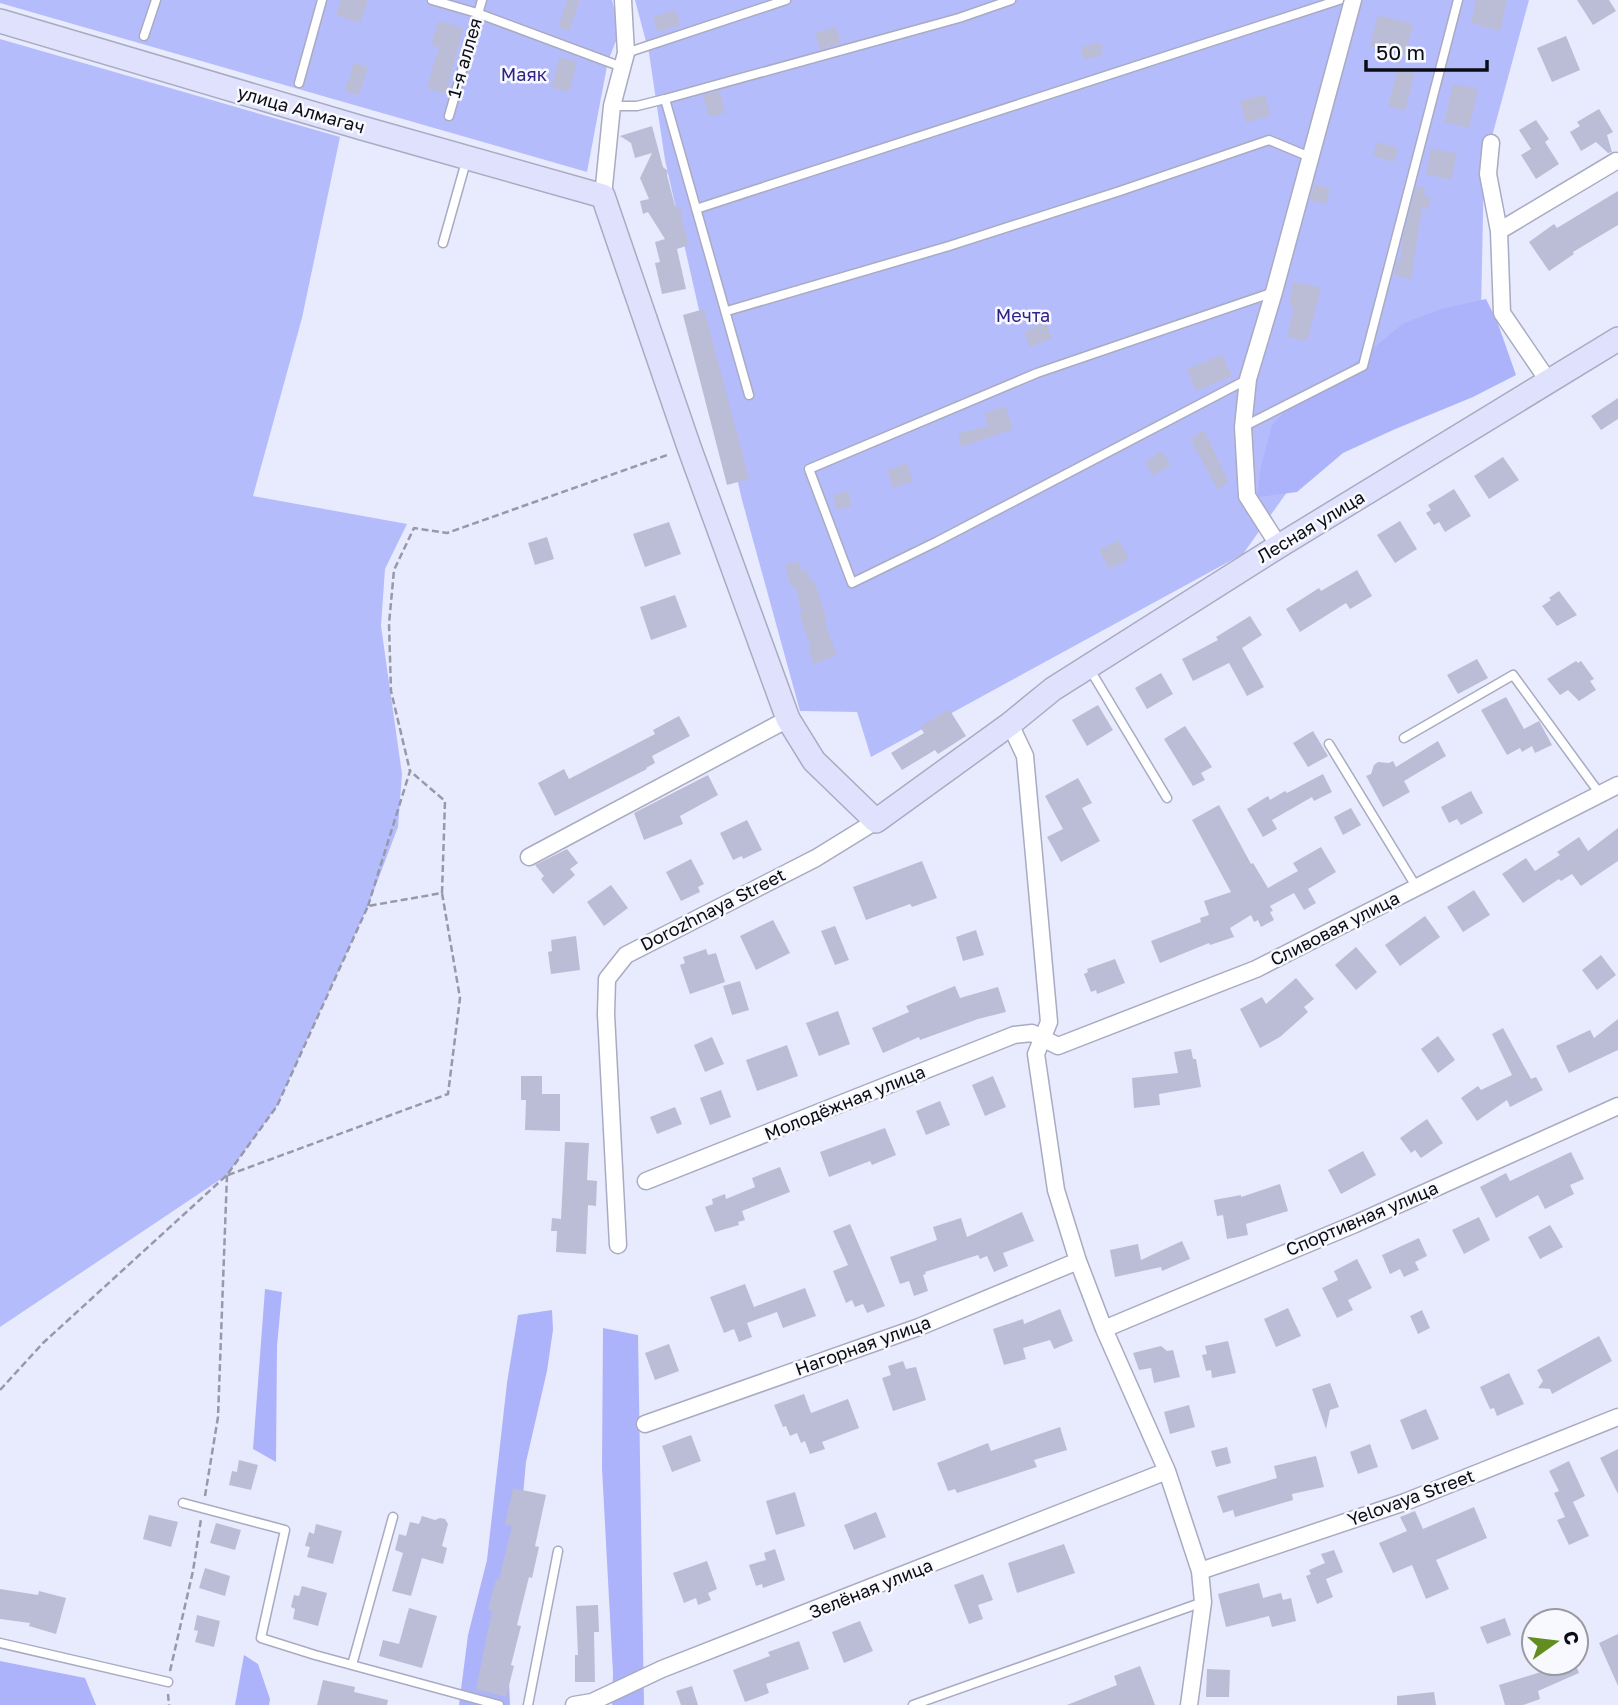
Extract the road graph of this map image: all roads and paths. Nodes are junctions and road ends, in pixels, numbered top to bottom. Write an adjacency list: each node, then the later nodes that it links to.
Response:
1 (156, 0): 13 (lane)
2 (323, 0): 15 (lane)
3 (432, 0): 11 (lane)
4 (482, 0): 11 (lane, 1-я аллея)
5 (623, 0): 14 (street)
6 (786, 0): 14 (lane)
7 (1011, 0): 16 (lane)
8 (1339, 0): 24 (lane)
9 (1353, 0): 21 (street)
10 (1458, 0): 33 (lane)
11 (477, 13): 14 (lane); 18 (lane, 1-я аллея)
12 (0, 21): 20 (street, улица Алмагач)
13 (144, 36)
14 (624, 60): 17 (street)
15 (299, 83)
16 (666, 99): 17 (lane); 24 (lane)
17 (611, 106): 23 (street)
18 (449, 116)
19 (1491, 143): 25 (street)
20 (467, 157): 23 (street, улица Алмагач); 26 (lane)
21 (1311, 157): 27 (street); 28 (lane)
22 (1616, 161): 25 (street)
23 (603, 196): 34 (street)
24 (696, 209): 28 (lane)
25 (1499, 230): 31 (street)
26 (443, 243)
27 (1274, 292): 30 (street); 30 (lane)
28 (727, 311): 32 (lane)
29 (1618, 339): 31 (street, Лесная улица)
30 (1248, 379): 33 (street)
31 (1549, 382): 35 (street, Лесная улица)
32 (749, 395)
33 (1243, 427): 35 (street)
34 (689, 447): 37 (street); 41 (path)
35 (1279, 546): 36 (street, Лесная улица)
36 (1088, 666): 38 (street, Лесная улица); 44 (lane)
37 (788, 719): 45 (street); 46 (street)
38 (1010, 724): 45 (street, Лесная улица); 50 (street)
39 (1404, 738): 43 (lane)
40 (1329, 744): 47 (lane)
41 (411, 771): 48 (path); 49 (path)
42 (1618, 785): 43 (street, Сливовая улица)
43 (1601, 794): 47 (street, Сливовая улица)
44 (1167, 797)
45 (876, 821): 54 (street, Dorozhnaya Street)
46 (529, 857)
47 (1417, 888): 50 (street, Сливовая улица)
48 (442, 893): 49 (path); 52 (path)
49 (368, 906): 52 (path)
50 (1043, 1039): 53 (street, Молодёжная улица); 55 (street)
51 (1618, 1106): 56 (street, Спортивная улица)
52 (227, 1175): 57 (path); 62 (path)
53 (646, 1181)
54 (618, 1245)
55 (1078, 1261): 56 (street); 59 (street, Нагорная улица)
56 (1104, 1329): 60 (street)
57 (0, 1390)
58 (1618, 1417): 65 (street, Yelovaya Street)
59 (646, 1424)
60 (1167, 1471): 65 (street); 73 (street, Зелёная улица)
61 (183, 1503): 62 (lane)
62 (203, 1508): 68 (lane); 69 (path)
63 (393, 1517): 68 (lane)
64 (558, 1550): 72 (lane)
65 (1200, 1571): 66 (street)
66 (1203, 1602): 74 (lane); 75 (street)
67 (0, 1643): 69 (lane)
68 (352, 1665): 71 (lane)
69 (168, 1682): 70 (path)
70 (169, 1705)
71 (499, 1705)
72 (528, 1705)
73 (574, 1705)
74 (913, 1705)
75 (1189, 1705)

